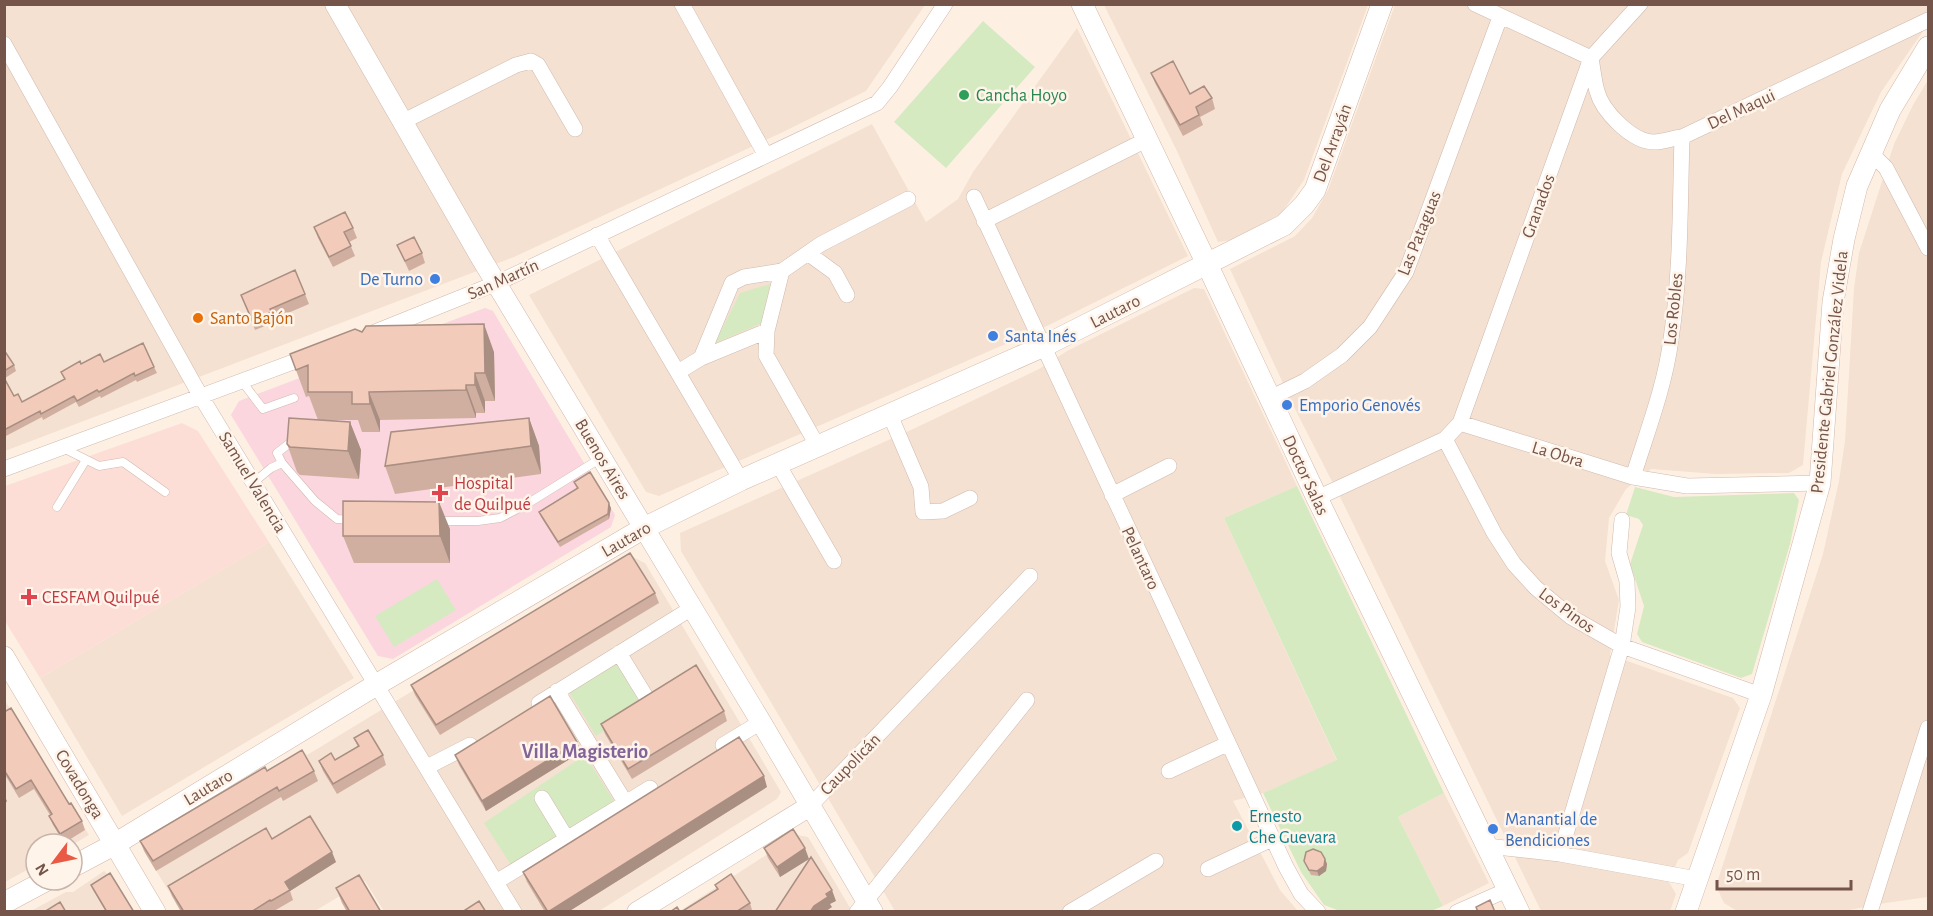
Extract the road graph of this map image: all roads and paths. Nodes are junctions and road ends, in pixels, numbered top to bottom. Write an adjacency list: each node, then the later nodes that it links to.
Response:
1 (335, 4): 13 (street, Buenos Aires)
2 (682, 4): 18 (street)
3 (945, 4): 18 (street, San Martín)
4 (1082, 4): 16 (main road, Doctor Salas)
5 (1382, 4): 25 (main road, Del Arrayán)
6 (1476, 4): 8 (street)
7 (1640, 4): 12 (street, Granados)
8 (1500, 17): 12 (street); 38 (street, Las Pataguas)
9 (1929, 20): 15 (street, Del Maqui)
10 (4, 44): 36 (street, Samuel Valencia)
11 (1929, 47): 17 (main road, Presidente Gabriel González Videla)
12 (1591, 58): 15 (street, Del Maqui); 40 (street, Granados)
13 (402, 122): 14 (street); 27 (street, Buenos Aires)
14 (575, 129)
15 (1682, 137): 51 (street, Los Robles)
16 (1148, 139): 21 (street); 25 (main road, Doctor Salas)
17 (1871, 153): 23 (street); 54 (main road, Presidente Gabriel González Videla)
18 (765, 154): 22 (street, San Martín)
19 (974, 197): 21 (street, Pelantaro)
20 (908, 199): 24 (street)
21 (984, 220): 31 (street, Pelantaro)
22 (597, 235): 27 (street, San Martín); 34 (street)
23 (1929, 248)
24 (809, 254): 26 (street); 28 (street)
25 (1207, 264): 31 (main road, Lautaro); 38 (main road, Doctor Salas)
26 (782, 271): 29 (street); 33 (street)
27 (497, 283): 30 (street, San Martín); 45 (street, Buenos Aires)
28 (846, 295)
29 (767, 331): 33 (street); 43 (street)
30 (367, 338)
31 (1044, 346): 39 (main road, Lautaro); 56 (street, Pelantaro)
32 (329, 349): 35 (street)
33 (701, 358): 34 (street)
34 (678, 372): 52 (street)
35 (241, 380): 36 (street); 37 (lane)
36 (200, 395): 44 (street); 53 (street, Samuel Valencia)
37 (294, 398)
38 (1270, 398): 58 (main road, Doctor Salas)
39 (890, 415): 43 (main road, Lautaro); 57 (street)
40 (1460, 423): 42 (street); 51 (street, La Obra)
41 (304, 431): 47 (lane)
42 (1445, 439): 58 (street); 67 (street, Los Pinos)
43 (817, 445): 48 (main road, Lautaro)
44 (62, 448): 46 (lane); 50 (street)
45 (602, 458): 62 (lane); 63 (street, Buenos Aires)
46 (86, 460): 55 (lane); 59 (lane)
47 (282, 463): 53 (lane); 60 (lane)
48 (778, 464): 52 (main road, Lautaro); 64 (street)
49 (1169, 466): 56 (street)
50 (4, 469)
51 (1633, 477): 54 (street, La Obra)
52 (741, 480): 63 (main road, Lautaro)
53 (253, 483): 70 (street, Samuel Valencia)
54 (1820, 483): 72 (main road, Presidente Gabriel González Videla)
55 (165, 492)
56 (1112, 495): 78 (street, Pelantaro)
57 (970, 498)
58 (1317, 498): 90 (main road, Doctor Salas)
59 (57, 507)
60 (357, 520)
61 (1622, 520): 67 (street)
62 (432, 521)
63 (644, 528): 66 (street, Buenos Aires); 70 (main road, Lautaro)
64 (834, 561)
65 (1030, 576): 86 (street, Caupolicán)
66 (692, 608): 68 (street); 76 (street, Buenos Aires)
67 (1622, 646): 72 (street, Los Pinos); 91 (street)
68 (619, 653): 71 (street); 73 (street)
69 (7, 665): 89 (main road, Covadonga)
70 (376, 685): 81 (street, Samuel Valencia); 89 (main road, Lautaro)
71 (557, 692): 75 (street); 85 (street)
72 (1761, 695): 95 (main road, Presidente Gabriel González Videla)
73 (646, 697)
74 (1027, 700): 100 (street)
75 (538, 703)
76 (761, 722): 80 (street); 86 (street, Buenos Aires)
77 (1929, 728): 109 (street)
78 (1227, 744): 82 (street); 88 (street, Pelantaro)
79 (470, 745): 81 (street)
80 (723, 745)
81 (427, 767): 96 (street, Samuel Valencia)
82 (1169, 771)
83 (650, 788): 85 (street)
84 (542, 798): 87 (street)
85 (625, 802): 87 (street)
86 (810, 806): 100 (street, Buenos Aires); 104 (street, Caupolicán)
87 (567, 839): 96 (street)
88 (1272, 839): 94 (street); 106 (street, Pelantaro)
89 (115, 844): 92 (main road, Lautaro); 102 (main road, Covadonga)
90 (1487, 846): 91 (street); 97 (main road, Doctor Salas)
91 (1560, 854): 95 (street)
92 (84, 861)
93 (1156, 861): 105 (street)
94 (1208, 869)
95 (1697, 879): 101 (main road, Presidente Gabriel González Videla)
96 (496, 882): 103 (street, Samuel Valencia)
97 (1508, 890): 107 (street); 108 (main road, Doctor Salas)
98 (25, 892): 99 (main road)
99 (4, 903)
100 (865, 908)
101 (1693, 908)
102 (155, 912)
103 (514, 912)
104 (637, 912)
105 (1070, 912)
106 (1318, 912)
107 (1457, 912)
108 (1519, 912)
109 (1870, 912)

